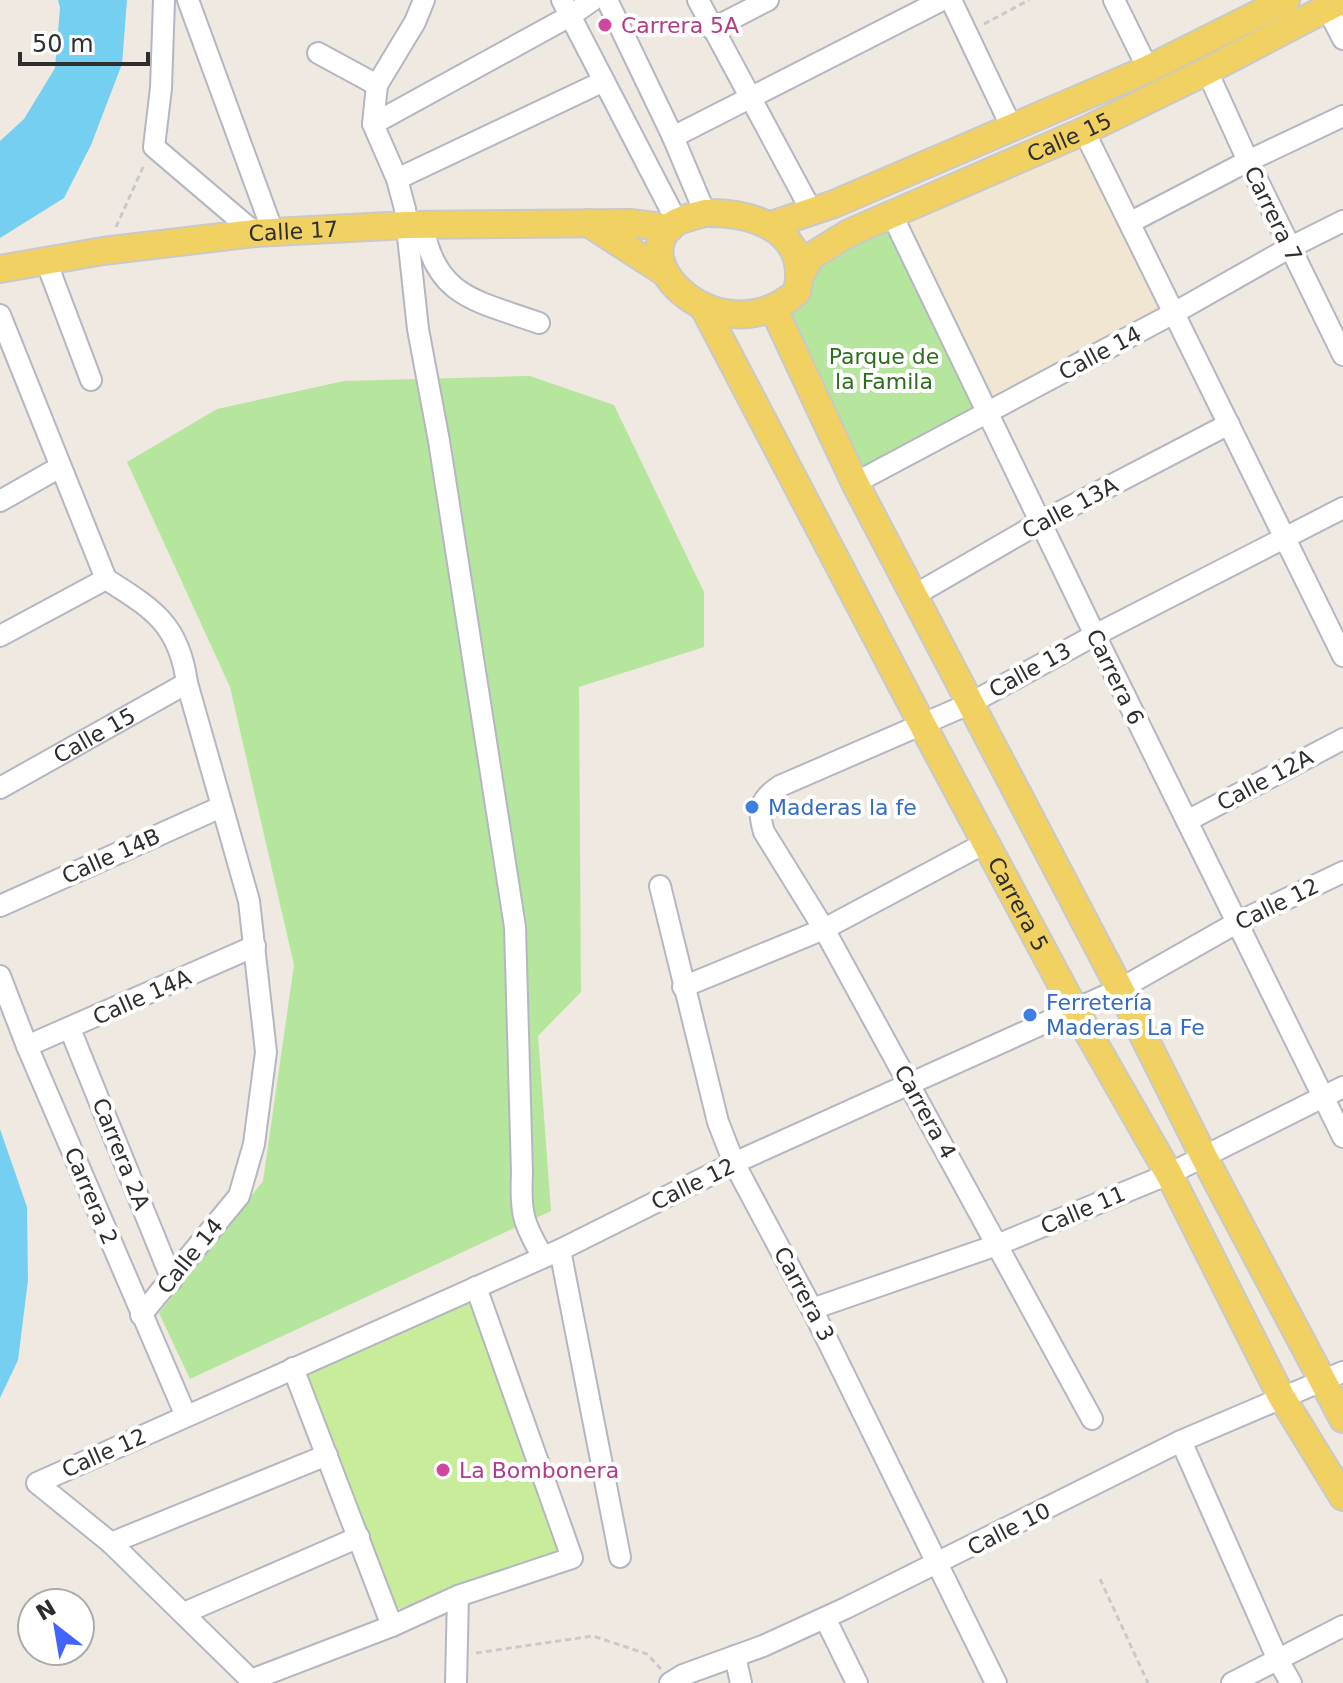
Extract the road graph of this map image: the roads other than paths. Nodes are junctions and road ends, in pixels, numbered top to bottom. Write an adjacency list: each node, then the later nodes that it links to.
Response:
1 (164, 0): 38 (street)
2 (188, 0): 38 (street)
3 (424, 0): 20 (street)
4 (593, 0): 13 (street)
5 (607, 0): 26 (street)
6 (698, 0): 14 (street)
7 (768, 0): 14 (street)
8 (942, 0): 21 (street)
9 (951, 0): 24 (street)
10 (1114, 0): 17 (street)
11 (1286, 0): 17 (main road, Calle 15)
12 (1335, 4): 15 (street); 18 (main road, Calle 15)
13 (566, 8): 19 (street); 23 (street)
14 (712, 29): 21 (street)
15 (1343, 39)
16 (318, 53): 20 (street)
17 (1148, 69): 24 (main road, Calle 15)
18 (1207, 71): 25 (main road, Calle 15); 27 (street, Carrera 7)
19 (604, 81): 28 (street); 36 (street)
20 (377, 85): 23 (street)
21 (750, 100): 26 (street); 29 (street)
22 (1343, 116): 27 (street)
23 (373, 124): 28 (street)
24 (1011, 126): 29 (main road, Calle 15)
25 (1084, 131): 31 (main road, Calle 15); 33 (street)
26 (673, 137): 30 (street)
27 (1248, 161): 33 (street); 39 (street, Carrera 7)
28 (397, 179): 35 (street)
29 (812, 212): 37 (main road, Calle 15)
30 (705, 213): 36 (main road); 37 (main road)
31 (892, 215): 43 (main road, Calle 15); 52 (street, Carrera 6)
32 (1343, 221): 39 (street, Calle 14)
33 (1131, 222): 46 (street)
34 (588, 223): 35 (main road, Calle 17); 36 (main road, Calle 17); 42 (main road)
35 (415, 225): 38 (main road, Calle 17); 48 (street); 94 (street)
36 (673, 225): 42 (main road)
37 (771, 225): 43 (main road)
38 (264, 232): 40 (main road, Calle 17)
39 (1289, 248): 46 (street, Calle 14); 49 (street, Carrera 7)
40 (46, 261): 41 (main road, Calle 17); 51 (street)
41 (0, 269)
42 (664, 272): 44 (main road)
43 (801, 275): 45 (main road)
44 (703, 306): 45 (main road); 67 (main road, Carrera 5)
45 (773, 308): 55 (main road)
46 (1174, 313): 52 (street, Calle 14); 53 (street)
47 (0, 315): 50 (street)
48 (539, 323)
49 (1343, 355)
50 (8, 359): 54 (street)
51 (91, 380)
52 (988, 414): 55 (street, Calle 14); 58 (street, Carrera 6)
53 (1229, 424): 58 (street, Calle 13A); 59 (street)
54 (60, 467): 56 (street); 60 (street)
55 (855, 483): 61 (main road)
56 (0, 501)
57 (1343, 508): 59 (street, Calle 13)
58 (1041, 522): 61 (street, Calle 13A); 62 (street, Carrera 6)
59 (1286, 537): 62 (street, Calle 13); 64 (street)
60 (106, 579): 63 (street); 65 (street)
61 (913, 596): 66 (main road)
62 (1095, 635): 66 (street, Calle 13); 72 (street, Carrera 6)
63 (0, 636)
64 (1343, 656)
65 (187, 683): 69 (street, Calle 15); 71 (street)
66 (969, 704): 67 (street, Calle 13); 82 (main road)
67 (922, 724): 70 (street, Calle 13); 73 (main road, Carrera 5)
68 (1343, 739): 72 (street, Calle 12A)
69 (0, 788)
70 (760, 805): 78 (street, Carrera 4)
71 (221, 807): 76 (street, Calle 14B); 79 (street)
72 (1187, 821): 77 (street, Carrera 6)
73 (987, 842): 78 (street); 83 (main road, Carrera 5)
74 (1343, 872): 77 (street, Calle 12)
75 (660, 886): 81 (street, Carrera 3)
76 (0, 906)
77 (1238, 922): 82 (street, Calle 12); 88 (street, Carrera 6)
78 (824, 929): 81 (street); 86 (street, Carrera 4)
79 (255, 946): 84 (street, Calle 14A); 95 (street, Calle 14)
80 (0, 976): 85 (street, Carrera 2)
81 (683, 987): 91 (street, Carrera 3)
82 (1120, 989): 83 (street, Calle 12); 90 (main road)
83 (1074, 1008): 86 (street, Calle 12); 92 (main road, Carrera 5)
84 (70, 1029): 85 (street, Calle 14A); 95 (street, Carrera 2A)
85 (27, 1046): 98 (street, Carrera 2)
86 (910, 1085): 91 (street, Calle 12); 93 (street, Carrera 4)
87 (1343, 1087): 88 (street, Calle 11)
88 (1323, 1098): 89 (street, Carrera 6); 90 (street, Calle 11)
89 (1343, 1137)
90 (1204, 1157): 92 (street, Calle 11); 100 (main road)
91 (734, 1163): 94 (street, Calle 12); 97 (street, Carrera 3)
92 (1169, 1174): 93 (street, Calle 11); 101 (main road, Carrera 5)
93 (997, 1245): 97 (street, Calle 11); 103 (street, Carrera 4)
94 (552, 1254): 96 (street, Calle 12); 110 (street)
95 (172, 1280): 98 (street, Calle 14)
96 (476, 1287): 99 (street, Calle 12); 112 (street)
97 (812, 1309): 111 (street, Carrera 3)
98 (141, 1315): 102 (street, Carrera 2)
99 (293, 1368): 102 (street, Calle 12); 106 (street)
100 (1332, 1376): 101 (street, Calle 10); 104 (main road)
101 (1281, 1396): 105 (street, Calle 10); 107 (main road, Carrera 5)
102 (186, 1416): 109 (street, Calle 12)
103 (1092, 1419)
104 (1343, 1419)
105 (1181, 1441): 111 (street, Calle 10); 118 (street)
106 (327, 1455): 108 (street); 109 (street)
107 (1343, 1497)
108 (359, 1537): 113 (street); 115 (street)
109 (111, 1543): 113 (street)
110 (620, 1557)
111 (939, 1564): 114 (street, Calle 10); 124 (street, Carrera 3)
112 (458, 1596): 115 (street); 121 (street)
113 (184, 1613): 119 (street)
114 (825, 1618): 117 (street, Calle 10); 123 (street)
115 (392, 1626): 119 (street)
116 (1343, 1626): 118 (street)
117 (735, 1656): 120 (street, Calle 10); 122 (street)
118 (1278, 1660): 125 (street); 126 (street)
119 (252, 1681)
120 (671, 1682)
121 (456, 1683)
122 (741, 1683)
123 (857, 1683)
124 (996, 1683)
125 (1232, 1683)
126 (1291, 1683)

